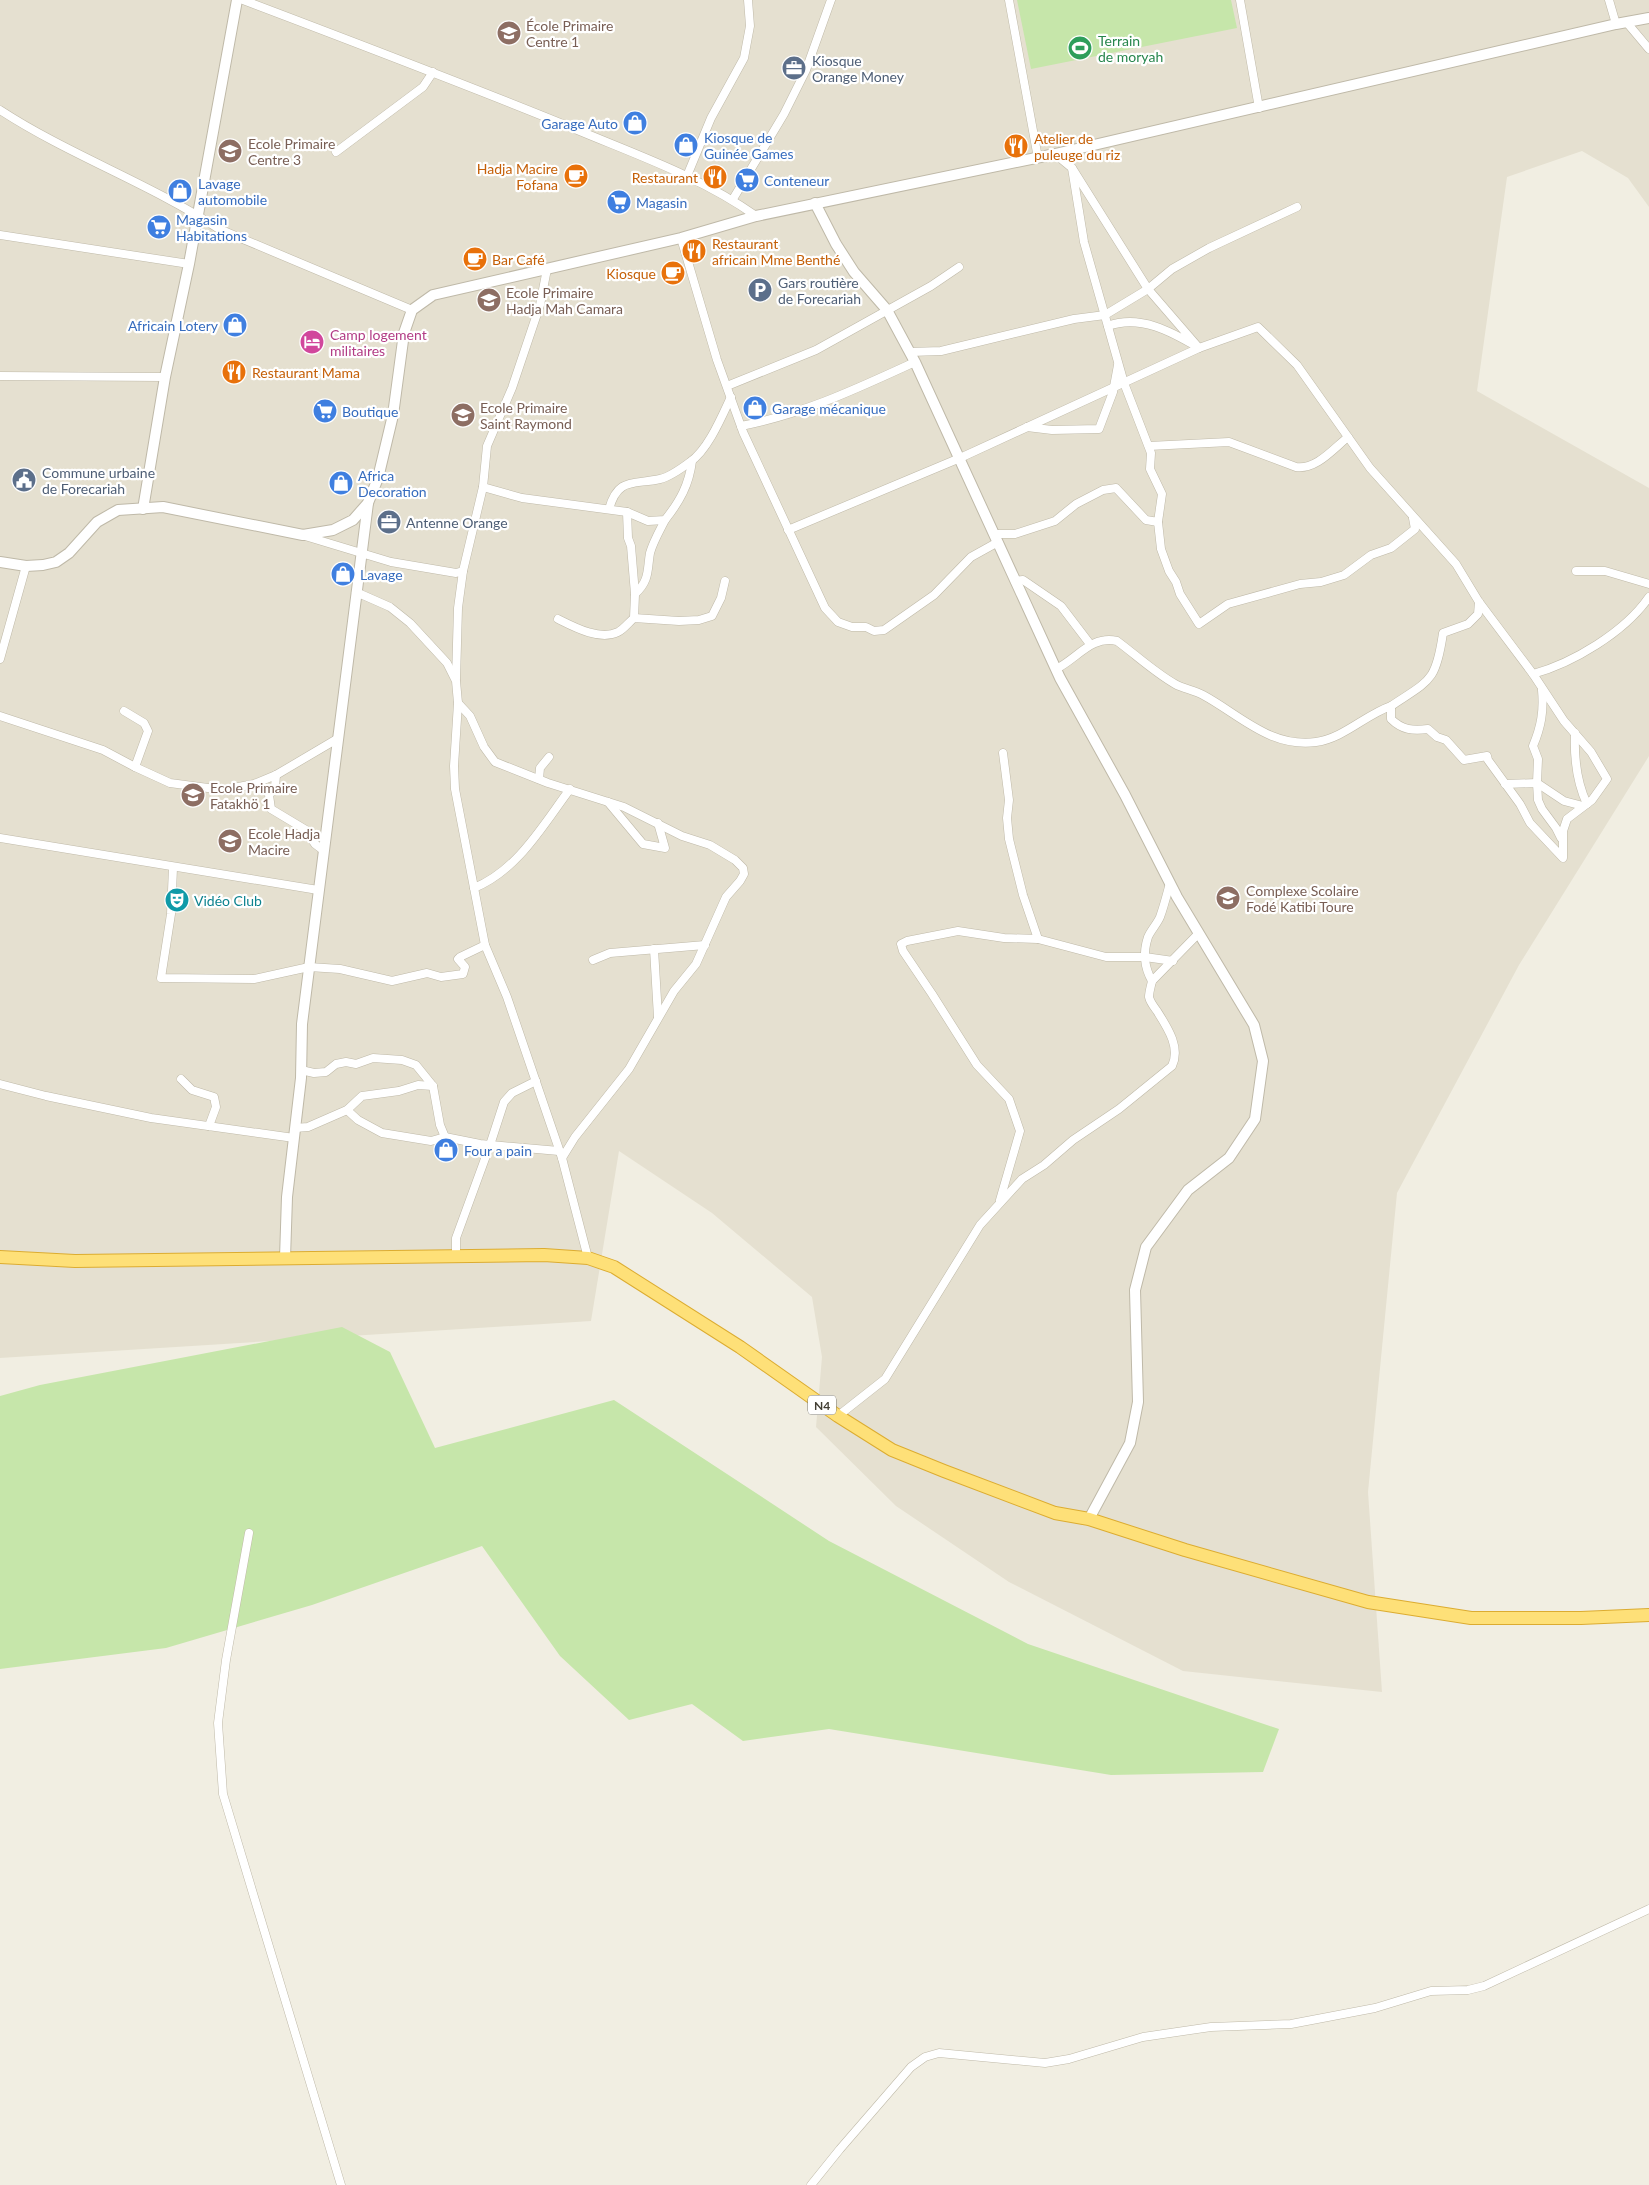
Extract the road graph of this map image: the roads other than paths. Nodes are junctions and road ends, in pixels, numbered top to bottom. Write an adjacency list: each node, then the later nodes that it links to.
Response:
1 (237, 0): 23 (street)
2 (243, 0): 12 (street)
3 (748, 0): 19 (street)
4 (831, 0): 20 (street)
5 (1008, 0): 17 (street)
6 (1240, 0): 13 (street)
7 (1609, 0): 10 (street)
8 (1649, 18): 9 (street)
9 (1630, 22): 10 (street); 11 (street)
10 (1616, 24): 13 (street)
11 (1649, 49)
12 (433, 72): 15 (street); 19 (street)
13 (1259, 108): 16 (street)
14 (0, 110): 23 (street)
15 (336, 152)
16 (1056, 154): 17 (street); 18 (street)
17 (1038, 158): 21 (street)
18 (1072, 168): 30 (street); 33 (street)
19 (688, 176): 20 (street)
20 (733, 199): 24 (street)
21 (815, 203): 24 (street); 32 (street)
22 (1297, 207): 30 (street)
23 (197, 215): 27 (street); 31 (street)
24 (756, 216): 26 (street)
25 (0, 235): 27 (street)
26 (681, 238): 29 (street); 42 (street)
27 (189, 264): 40 (street)
28 (959, 267): 32 (street)
29 (547, 269): 31 (street); 51 (street)
30 (1148, 289): 33 (street); 35 (street)
31 (412, 310): 52 (street)
32 (887, 310): 36 (street); 42 (street)
33 (1105, 315): 34 (street); 36 (street)
34 (1108, 326): 35 (street); 38 (street)
35 (1199, 348): 41 (street); 47 (street)
36 (910, 352): 37 (street)
37 (915, 362): 45 (street); 49 (street)
38 (1119, 363): 41 (street); 43 (street)
39 (0, 376): 40 (street)
40 (164, 377): 53 (street)
41 (1124, 383): 43 (street); 48 (street)
42 (727, 386): 44 (street)
43 (1114, 388): 46 (street); 46 (street)
44 (731, 397): 45 (street); 50 (street)
45 (741, 426): 59 (street)
46 (1027, 427): 49 (street)
47 (1348, 437): 48 (street); 56 (street)
48 (1149, 446): 58 (street)
49 (960, 458): 59 (street); 61 (street)
50 (692, 461): 54 (street); 57 (street)
51 (483, 487): 54 (street); 66 (street)
52 (368, 503): 60 (street); 62 (street)
53 (143, 509): 60 (street); 64 (street)
54 (609, 509): 55 (street)
55 (627, 512): 57 (street); 71 (street)
56 (1413, 517): 58 (street); 73 (street)
57 (665, 520): 71 (street)
58 (1158, 522): 61 (street)
59 (788, 530): 61 (street)
60 (303, 535): 62 (street)
61 (996, 538): 67 (street)
62 (363, 553): 66 (street); 70 (street)
63 (0, 562): 64 (street)
64 (26, 566): 77 (street)
65 (1576, 571): 69 (street)
66 (463, 572): 80 (street)
67 (1015, 580): 76 (street); 78 (street)
68 (725, 581): 74 (street)
69 (1649, 584)
70 (356, 592): 80 (street); 87 (street)
71 (635, 594): 74 (street)
72 (1649, 597): 79 (street)
73 (1480, 602): 79 (street); 83 (street)
74 (634, 618): 75 (street)
75 (558, 619)
76 (1090, 644): 78 (street); 83 (street)
77 (0, 659)
78 (1056, 669): 103 (street)
79 (1533, 674): 81 (street)
80 (456, 681): 82 (street)
81 (1542, 686): 86 (street); 93 (street)
82 (458, 703): 92 (street); 104 (street)
83 (1391, 706): 94 (street)
84 (124, 711): 90 (street)
85 (0, 716): 90 (street)
86 (1575, 733): 97 (street); 97 (street)
87 (337, 740): 91 (street); 101 (street)
88 (1003, 753): 107 (street)
89 (548, 757): 92 (street)
90 (135, 767): 91 (street)
91 (276, 775): 101 (street)
92 (539, 779): 95 (street)
93 (1537, 783): 94 (street); 97 (street); 100 (street)
94 (1505, 784): 100 (street)
95 (570, 789): 96 (street); 104 (street)
96 (608, 802): 98 (street); 98 (street)
97 (1585, 805): 100 (street)
98 (658, 823): 109 (street)
99 (0, 838): 102 (street)
100 (1562, 841)
101 (323, 850): 105 (street)
102 (173, 868): 105 (street); 114 (street)
103 (1170, 883): 106 (street); 111 (street)
104 (474, 888): 108 (street)
105 (318, 890): 114 (street)
106 (1199, 933): 113 (street); 134 (street)
107 (1038, 939): 111 (street); 128 (street)
108 (485, 945): 114 (street); 119 (street)
109 (705, 945): 110 (street); 116 (street)
110 (654, 949): 112 (street); 116 (street)
111 (1145, 957): 113 (street); 115 (street)
112 (594, 960)
113 (1173, 961): 115 (street)
114 (309, 967): 117 (street)
115 (1152, 981): 128 (street)
116 (658, 1018): 127 (street)
117 (301, 1070): 121 (street); 124 (street)
118 (181, 1080): 123 (street)
119 (536, 1082): 126 (street); 127 (street)
120 (0, 1084): 123 (street)
121 (433, 1086): 122 (street); 125 (street)
122 (347, 1110): 124 (street); 125 (street)
123 (209, 1126): 124 (street)
124 (294, 1133): 131 (street)
125 (445, 1137): 126 (street)
126 (490, 1145): 127 (street); 129 (street)
127 (560, 1154): 132 (street)
128 (999, 1202): 133 (street)
129 (456, 1256): 131 (highway, N4); 132 (highway, N4)
130 (0, 1257): 131 (highway, N4)
131 (285, 1258)
132 (588, 1258): 133 (highway, N4)
133 (838, 1416): 134 (highway, N4)
134 (1089, 1519): 136 (highway, N4)
135 (249, 1533): 138 (street)
136 (1649, 1614)
137 (1649, 1909): 139 (street)
138 (341, 2185)
139 (812, 2185)

